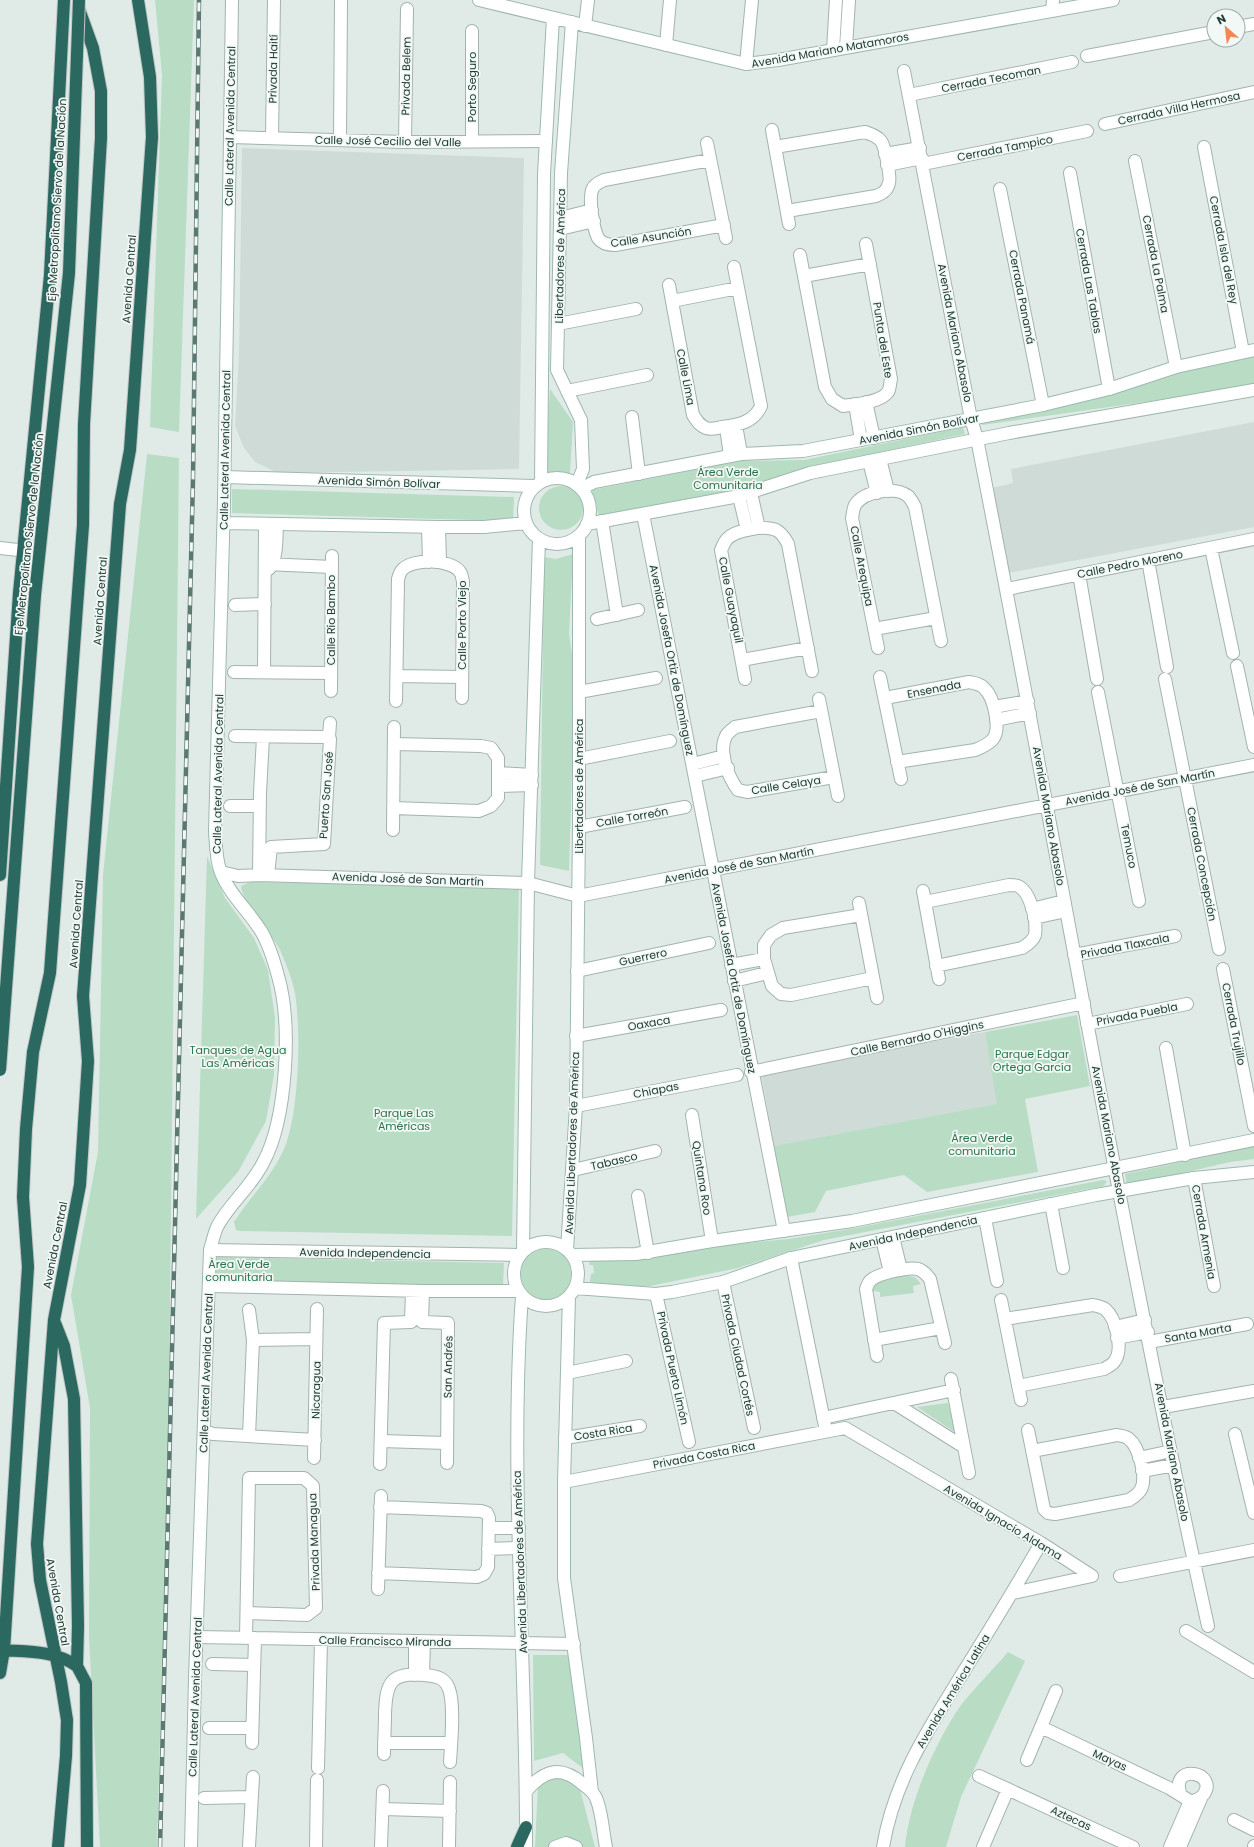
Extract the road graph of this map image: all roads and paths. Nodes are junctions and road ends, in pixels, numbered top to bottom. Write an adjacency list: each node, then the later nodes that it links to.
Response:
1 (64, 0): 171 (highway, Eje Metropolitano Siervo de la Nación)
2 (78, 0): 200 (highway, Eje Metropolitano Siervo de la Nación, bridge); 303 (highway, Avenida Central)
3 (138, 0): 239 (highway, Avenida Central)
4 (232, 0): 34 (street, Calle Lateral Avenida Central)
5 (274, 0): 35 (street, Privada Haití)
6 (340, 0): 36 (street)
7 (479, 0): 14 (street, Avenida Mariano Matamoros)
8 (588, 0): 19 (street)
9 (670, 0): 22 (street)
10 (752, 0): 27 (street)
11 (836, 0): 24 (street)
12 (849, 0): 23 (street)
13 (1113, 0): 15 (street, Avenida Mariano Matamoros)
14 (506, 3): 17 (street, Avenida Mariano Matamoros)
15 (1053, 6): 23 (street, Avenida Mariano Matamoros)
16 (407, 9): 38 (street, Privada Belem)
17 (553, 18): 18 (street, Avenida Mariano Matamoros); 37 (street, Libertadores de América)
18 (572, 22): 19 (street, Avenida Mariano Matamoros); 51 (street, Libertadores de América)
19 (585, 26): 22 (street, Avenida Mariano Matamoros)
20 (472, 31): 39 (street, Porto Seguro)
21 (1206, 34): 25 (street)
22 (666, 45): 27 (street, Avenida Mariano Matamoros)
23 (846, 47): 24 (street, Avenida Mariano Matamoros)
24 (833, 50): 27 (street, Avenida Mariano Matamoros)
25 (1087, 56)
26 (1072, 62): 30 (street, Cerrada Tecoman)
27 (746, 64)
28 (904, 70): 30 (street, Avenida Mariano Abasolo)
29 (1254, 92): 31 (street, Cerrada Villa Hermosa)
30 (909, 95): 43 (street, Avenida Mariano Abasolo)
31 (1105, 124)
32 (772, 130): 41 (street)
33 (1087, 131): 43 (street, Cerrada Tampico)
34 (230, 137): 35 (street, Calle José Cecilio del Valle); 82 (street, Calle Lateral Avenida Central)
35 (272, 138): 36 (street, Calle José Cecilio del Valle)
36 (340, 140): 38 (street, Calle José Cecilio del Valle)
37 (546, 141): 39 (street, Calle José Cecilio del Valle); 83 (street, Libertadores de América)
38 (405, 142): 39 (street, Calle José Cecilio del Valle)
39 (472, 142)
40 (707, 143): 45 (street)
41 (775, 147): 44 (street); 49 (street)
42 (1204, 147): 65 (street, Cerrada Isla del Rey)
43 (922, 157): 44 (street, Cerrada Tampico); 74 (street, Avenida Mariano Abasolo)
44 (886, 159): 49 (street)
45 (710, 160): 50 (street, Calle Asunción); 53 (street)
46 (1136, 161): 66 (street, Cerrada La Palma)
47 (1070, 173): 68 (street, Cerrada Las Tablas)
48 (1000, 189): 72 (street, Cerrada Panamá)
49 (787, 211): 52 (street)
50 (593, 216): 51 (street); 53 (street, Calle Asunción)
51 (561, 223): 64 (street, Libertadores de América)
52 (789, 224)
53 (724, 225): 54 (street)
54 (726, 238)
55 (866, 244): 57 (street, Punta del Este)
56 (800, 255): 59 (street, Punta del Este)
57 (870, 264): 59 (street); 71 (street, Punta del Este)
58 (734, 267): 61 (street, Calle Lima)
59 (804, 276): 71 (street, Punta del Este)
60 (669, 284): 62 (street, Calle Lima)
61 (738, 288): 62 (street); 75 (street, Calle Lima)
62 (672, 301): 75 (street, Calle Lima)
63 (636, 309): 64 (street)
64 (558, 324): 70 (street, Libertadores de América)
65 (1249, 351): 66 (street, Avenida Simón Bolívar)
66 (1176, 367): 68 (street, Avenida Simón Bolívar)
67 (647, 375): 70 (street)
68 (1109, 389): 72 (street, Avenida Simón Bolívar)
69 (1254, 390): 77 (street, Avenida Simón Bolívar)
70 (567, 391): 84 (street, Libertadores de América)
71 (860, 403): 76 (street); 78 (street)
72 (1043, 405): 74 (street, Avenida Simón Bolívar)
73 (632, 417): 81 (street)
74 (971, 419): 76 (street, Avenida Simón Bolívar); 77 (street, Avenida Mariano Abasolo)
75 (731, 426): 79 (street)
76 (874, 438): 78 (street, Avenida Simón Bolívar)
77 (977, 439): 80 (street, Avenida Simón Bolívar); 106 (street, Avenida Mariano Abasolo)
78 (861, 440): 79 (street, Avenida Simón Bolívar)
79 (736, 455): 81 (street, Avenida Simón Bolívar)
80 (874, 460): 85 (street); 86 (street, Avenida Simón Bolívar)
81 (638, 474): 84 (street, Avenida Simón Bolívar)
82 (225, 477): 83 (street, Avenida Simón Bolívar); 90 (street, Calle Lateral Avenida Central)
83 (538, 484): 84 (street); 91 (street)
84 (579, 486): 93 (street)
85 (882, 492): 111 (street); 113 (street, Calle Arequipa)
86 (752, 493): 87 (street, Avenida Simón Bolívar); 95 (street)
87 (739, 496): 88 (street, Avenida Simón Bolívar); 95 (street)
88 (644, 514): 89 (street, Avenida Simón Bolívar); 153 (street, Avenida Josefa Ortiz de Domínguez)
89 (602, 521): 93 (street, Avenida Simón Bolívar); 110 (street)
90 (224, 523): 92 (street); 170 (street, Calle Lateral Avenida Central)
91 (526, 523): 94 (street); 97 (street)
92 (271, 524): 94 (street); 104 (street)
93 (587, 524): 96 (street)
94 (434, 527): 103 (street)
95 (753, 529): 115 (street); 118 (street, Calle Guayaquil)
96 (579, 536): 97 (street); 131 (street, Libertadores de América)
97 (539, 539): 158 (street)
98 (1254, 539): 100 (street, Calle Pedro Moreno)
99 (0, 548): 101 (street)
100 (1211, 548): 102 (street, Calle Pedro Moreno); 117 (street)
101 (18, 550)
102 (1148, 560): 105 (street, Calle Pedro Moreno); 156 (street, Cerrada Concepción)
103 (435, 562): 124 (street); 125 (street, Calle Porto Viejo)
104 (268, 567): 107 (street); 123 (street, Calle Río Bambo)
105 (1079, 574): 106 (street, Calle Pedro Moreno); 129 (street)
106 (1007, 589): 137 (street, Avenida Mariano Abasolo)
107 (265, 604): 108 (street); 122 (street)
108 (235, 605)
109 (638, 610): 110 (street)
110 (617, 614): 112 (street)
111 (936, 618): 113 (street); 114 (street)
112 (597, 619)
113 (874, 629): 116 (street, Calle Arequipa)
114 (941, 641)
115 (808, 648): 118 (street); 120 (street)
116 (878, 648)
117 (1233, 653)
118 (742, 660): 128 (street, Calle Guayaquil)
119 (1237, 666): 147 (street)
120 (812, 671)
121 (234, 672): 122 (street, Calle Río Bambo)
122 (264, 672): 123 (street, Calle Río Bambo)
123 (331, 673): 130 (street, Calle Río Bambo)
124 (396, 676): 125 (street, Calle Porto Viejo); 136 (street)
125 (462, 677): 133 (street, Calle Porto Viejo)
126 (880, 677): 134 (street)
127 (656, 678): 131 (street)
128 (745, 678)
129 (1097, 679)
130 (331, 691)
131 (580, 692): 149 (street, Libertadores de América)
132 (1098, 692): 160 (street, Temuco)
133 (462, 698)
134 (885, 698): 139 (street, Ensenada); 150 (street)
135 (819, 699): 138 (street, Calle Celaya)
136 (396, 701)
137 (1029, 707): 139 (street); 162 (street, Avenida Mariano Abasolo)
138 (821, 711): 148 (street, Calle Celaya); 155 (street, Calle Celaya)
139 (995, 714): 150 (street)
140 (330, 723): 144 (street, Puerto San José)
141 (394, 727): 146 (street)
142 (235, 736): 143 (street, Puerto San José)
143 (263, 737): 144 (street, Puerto San José); 164 (street)
144 (329, 737): 172 (street, Puerto San José)
145 (670, 741): 149 (street)
146 (394, 744): 154 (street); 166 (street)
147 (1254, 747)
148 (724, 756): 152 (street, Calle Celaya); 153 (street)
149 (579, 758): 167 (street, Libertadores de América)
150 (897, 762): 157 (street)
151 (1254, 765): 156 (street, Avenida José de San Martín)
152 (728, 768): 153 (street); 155 (street, Calle Celaya)
153 (694, 770): 169 (street, Avenida Josefa Ortiz de Domínguez)
154 (498, 773): 158 (street); 159 (street)
155 (834, 777): 161 (street, Calle Celaya)
156 (1186, 778): 160 (street, Avenida José de San Martín); 182 (street, Cerrada Concepción)
157 (901, 779)
158 (532, 780): 159 (street); 173 (street)
159 (498, 786): 166 (street)
160 (1119, 791): 162 (street, Avenida José de San Martín); 175 (street, Temuco)
161 (838, 796)
162 (1046, 805): 169 (street, Avenida José de San Martín); 177 (street, Avenida Mariano Abasolo)
163 (230, 806): 164 (street)
164 (260, 806): 172 (street)
165 (685, 807): 167 (street, Calle Torreón)
166 (393, 808): 168 (street)
167 (579, 827): 174 (street, Libertadores de América)
168 (393, 830)
169 (714, 870): 174 (street, Avenida José de San Martín); 185 (street, Avenida Josefa Ortiz de Domínguez)
170 (221, 872): 172 (street, Avenida José de San Martín); 220 (street, Calle Lateral Avenida Central)
171 (0, 875)
172 (264, 875): 173 (street, Avenida José de San Martín)
173 (528, 883): 174 (street, Avenida José de San Martín); 221 (street)
174 (578, 896): 188 (street, Libertadores de América)
175 (1139, 901)
176 (859, 903): 179 (street)
177 (1065, 906): 178 (street); 183 (street, Avenida Mariano Abasolo)
178 (1033, 913): 186 (street); 186 (street)
179 (861, 915): 184 (street); 190 (street)
180 (1175, 936): 183 (street, Privada Tlaxcala)
181 (709, 943): 188 (street, Guerrero)
182 (1219, 949)
183 (1074, 955): 194 (street, Avenida Mariano Abasolo)
184 (764, 959): 185 (street); 189 (street)
185 (731, 965): 192 (street, Avenida Josefa Ortiz de Domínguez)
186 (936, 966): 191 (street)
187 (1223, 969): 205 (street, Cerrada Trujillo)
188 (577, 971): 198 (street, Libertadores de América)
189 (767, 973): 190 (street); 192 (street)
190 (873, 978): 193 (street)
191 (939, 979)
192 (734, 981): 201 (street, Avenida Josefa Ortiz de Domínguez)
193 (877, 998)
194 (1084, 1004): 197 (street, Avenida Mariano Abasolo); 201 (street, Calle Bernardo O'Higgins)
195 (1187, 1004): 197 (street, Privada Puebla)
196 (721, 1010): 198 (street, Oaxaca)
197 (1087, 1024): 209 (street, Avenida Mariano Abasolo)
198 (576, 1036): 203 (street, Avenida Libertadores de América)
199 (1166, 1048): 208 (street)
200 (0, 1070)
201 (751, 1072): 217 (street, Avenida Josefa Ortiz de Domínguez)
202 (737, 1075): 203 (street, Chiapas)
203 (576, 1106): 210 (street, Avenida Libertadores de América)
204 (692, 1115): 219 (street, Quintana Roo)
205 (1254, 1126)
206 (1254, 1140): 208 (street)
207 (655, 1151): 210 (street, Tabasco)
208 (1184, 1155): 209 (street)
209 (1115, 1168): 213 (street, Avenida Mariano Abasolo); 217 (street)
210 (573, 1170): 222 (street, Avenida Libertadores de América)
211 (1254, 1172): 212 (street, Avenida Independencia)
212 (1194, 1178): 213 (street, Avenida Independencia); 230 (street, Cerrada Armenia)
213 (1119, 1191): 215 (street, Avenida Independencia); 240 (street, Avenida Mariano Abasolo)
214 (638, 1196): 223 (street)
215 (1051, 1204): 216 (street, Avenida Independencia); 225 (street)
216 (985, 1218): 218 (street, Avenida Independencia); 227 (street)
217 (784, 1231): 219 (street)
218 (888, 1238): 224 (street, Avenida Independencia); 226 (street)
219 (712, 1240): 223 (street)
220 (210, 1250): 221 (street, Avenida Independencia); 229 (street, Calle Lateral Avenida Central)
221 (522, 1253): 222 (street); 233 (street)
222 (570, 1253): 223 (street); 232 (street)
223 (648, 1253)
224 (790, 1258): 228 (street, Avenida Independencia); 257 (street)
225 (1063, 1268)
226 (896, 1271): 242 (street); 247 (street)
227 (997, 1281)
228 (723, 1282): 234 (street, Avenida Independencia); 259 (street, Privada Ciudad Cortés)
229 (210, 1286): 231 (street); 262 (street, Calle Lateral Avenida Central)
230 (1214, 1286)
231 (417, 1291): 233 (street); 268 (street); 270 (street, San Andrés)
232 (572, 1293): 233 (street); 234 (street, Avenida Independencia); 251 (street)
233 (520, 1294): 284 (street, Avenida Libertadores de América)
234 (656, 1294): 269 (street, Privada Puerto Limón)
235 (1001, 1300): 238 (street)
236 (317, 1309): 245 (street, Nicaragua)
237 (249, 1310): 246 (street)
238 (1005, 1319): 243 (street); 252 (street)
239 (54, 1320): 304 (highway, Avenida Central); 307 (highway)
240 (1145, 1320): 243 (street); 244 (street, Avenida Mariano Abasolo)
241 (1247, 1324): 244 (street, Santa Marta)
242 (941, 1328): 247 (street); 248 (street)
243 (1116, 1332): 244 (street, Santa Marta); 252 (street)
244 (1148, 1337): 256 (street, Avenida Mariano Abasolo)
245 (316, 1339): 246 (street); 267 (street, Nicaragua)
246 (253, 1340): 265 (street)
247 (874, 1340): 249 (street)
248 (945, 1343)
249 (878, 1356)
250 (626, 1361): 251 (street)
251 (567, 1373): 266 (street)
252 (1018, 1386): 254 (street)
253 (1254, 1391): 256 (street)
254 (1021, 1400)
255 (894, 1403): 257 (street); 271 (street); 271 (street)
256 (1162, 1407): 273 (street, Avenida Mariano Abasolo)
257 (823, 1418): 263 (street)
258 (640, 1426): 266 (street, Costa Rica)
259 (754, 1428)
260 (845, 1428): 263 (street, Privada Costa Rica); 285 (street, Avenida Ignacio Aldama)
261 (1028, 1430): 272 (street)
262 (204, 1431): 265 (street); 297 (street, Calle Lateral Avenida Central)
263 (826, 1431): 281 (street, Privada Costa Rica)
264 (1236, 1434): 282 (street)
265 (249, 1436): 267 (street)
266 (565, 1438): 281 (street)
267 (315, 1440): 274 (street, Nicaragua)
268 (381, 1441): 270 (street); 277 (street)
269 (689, 1442)
270 (446, 1443): 276 (street, San Andrés)
271 (964, 1447): 280 (street)
272 (1032, 1451): 275 (street); 279 (street)
273 (1171, 1451): 275 (street); 278 (street, Avenida Mariano Abasolo)
274 (314, 1458)
275 (1139, 1458): 279 (street)
276 (447, 1463)
277 (380, 1464)
278 (1174, 1465): 279 (street); 289 (street, Avenida Mariano Abasolo)
279 (1142, 1471)
280 (969, 1473)
281 (564, 1482): 302 (street)
282 (1254, 1513)
283 (489, 1528): 284 (street); 287 (street); 290 (street)
284 (518, 1528): 286 (street, Avenida Libertadores de América)
285 (1042, 1543): 293 (street, Avenida América Latina); 293 (street, Avenida Ignacio Aldama)
286 (519, 1548): 287 (street); 301 (street, Avenida Libertadores de América)
287 (488, 1549): 290 (street)
288 (1254, 1550): 289 (street)
289 (1194, 1562): 291 (street); 295 (street, Avenida Mariano Abasolo)
290 (378, 1573): 292 (street)
291 (1120, 1576)
292 (378, 1589)
293 (1013, 1593): 348 (street, Avenida América Latina)
294 (247, 1613): 294 (street, Privada Managua); 298 (street, Privada Managua)
295 (1208, 1626)
296 (1186, 1631): 308 (street)
297 (196, 1637): 298 (street, Calle Francisco Miranda); 338 (street, Calle Lateral Avenida Central)
298 (251, 1638): 299 (street, Calle Francisco Miranda); 306 (street, Privada Managua)
299 (321, 1640): 300 (street, Calle Francisco Miranda); 340 (street)
300 (420, 1641): 301 (street, Calle Francisco Miranda); 310 (street)
301 (523, 1643): 302 (street, Calle Francisco Miranda); 324 (street, Avenida Libertadores de América)
302 (574, 1644): 325 (street)
303 (2, 1650): 304 (highway); 309 (highway, Avenida Central)
304 (54, 1655): 307 (highway); 336 (highway, Avenida Central)
305 (212, 1664): 306 (street)
306 (254, 1665): 314 (street, Privada Managua)
307 (77, 1666): 337 (highway)
308 (1254, 1672)
309 (0, 1673)
310 (419, 1675): 316 (street); 316 (street)
311 (1056, 1691): 312 (street)
312 (1041, 1727): 317 (street); 326 (street, Mayas)
313 (209, 1728): 314 (street)
314 (252, 1728): 315 (street, Privada Managua)
315 (252, 1743)
316 (451, 1743): 318 (street)
317 (1027, 1760)
318 (450, 1762)
319 (979, 1776): 322 (street, Aztecas)
320 (253, 1777): 328 (street)
321 (450, 1782): 332 (street)
322 (1008, 1789): 349 (street); 350 (street, Aztecas)
323 (383, 1791): 331 (street)
324 (526, 1791): 325 (street); 334 (street, Avenida Libertadores de América)
325 (592, 1792): 347 (street)
326 (1180, 1793): 327 (street); 330 (street)
327 (1202, 1796): 330 (street); 352 (street)
328 (251, 1797): 329 (street); 339 (street)
329 (204, 1798)
330 (1190, 1801): 351 (street)
331 (382, 1809): 332 (street); 341 (street)
332 (450, 1811): 342 (street)
333 (1234, 1820): 335 (street)
334 (526, 1827): 343 (highway); 344 (street)
335 (1254, 1830)
336 (58, 1847)
337 (87, 1847)
338 (191, 1847)
339 (249, 1847)
340 (316, 1847)
341 (381, 1847)
342 (449, 1847)
343 (517, 1847)
344 (526, 1847)
345 (555, 1847): 346 (street)
346 (576, 1847)
347 (606, 1847)
348 (883, 1847)
349 (983, 1847)
350 (1132, 1847)
351 (1170, 1847)
352 (1180, 1847)

